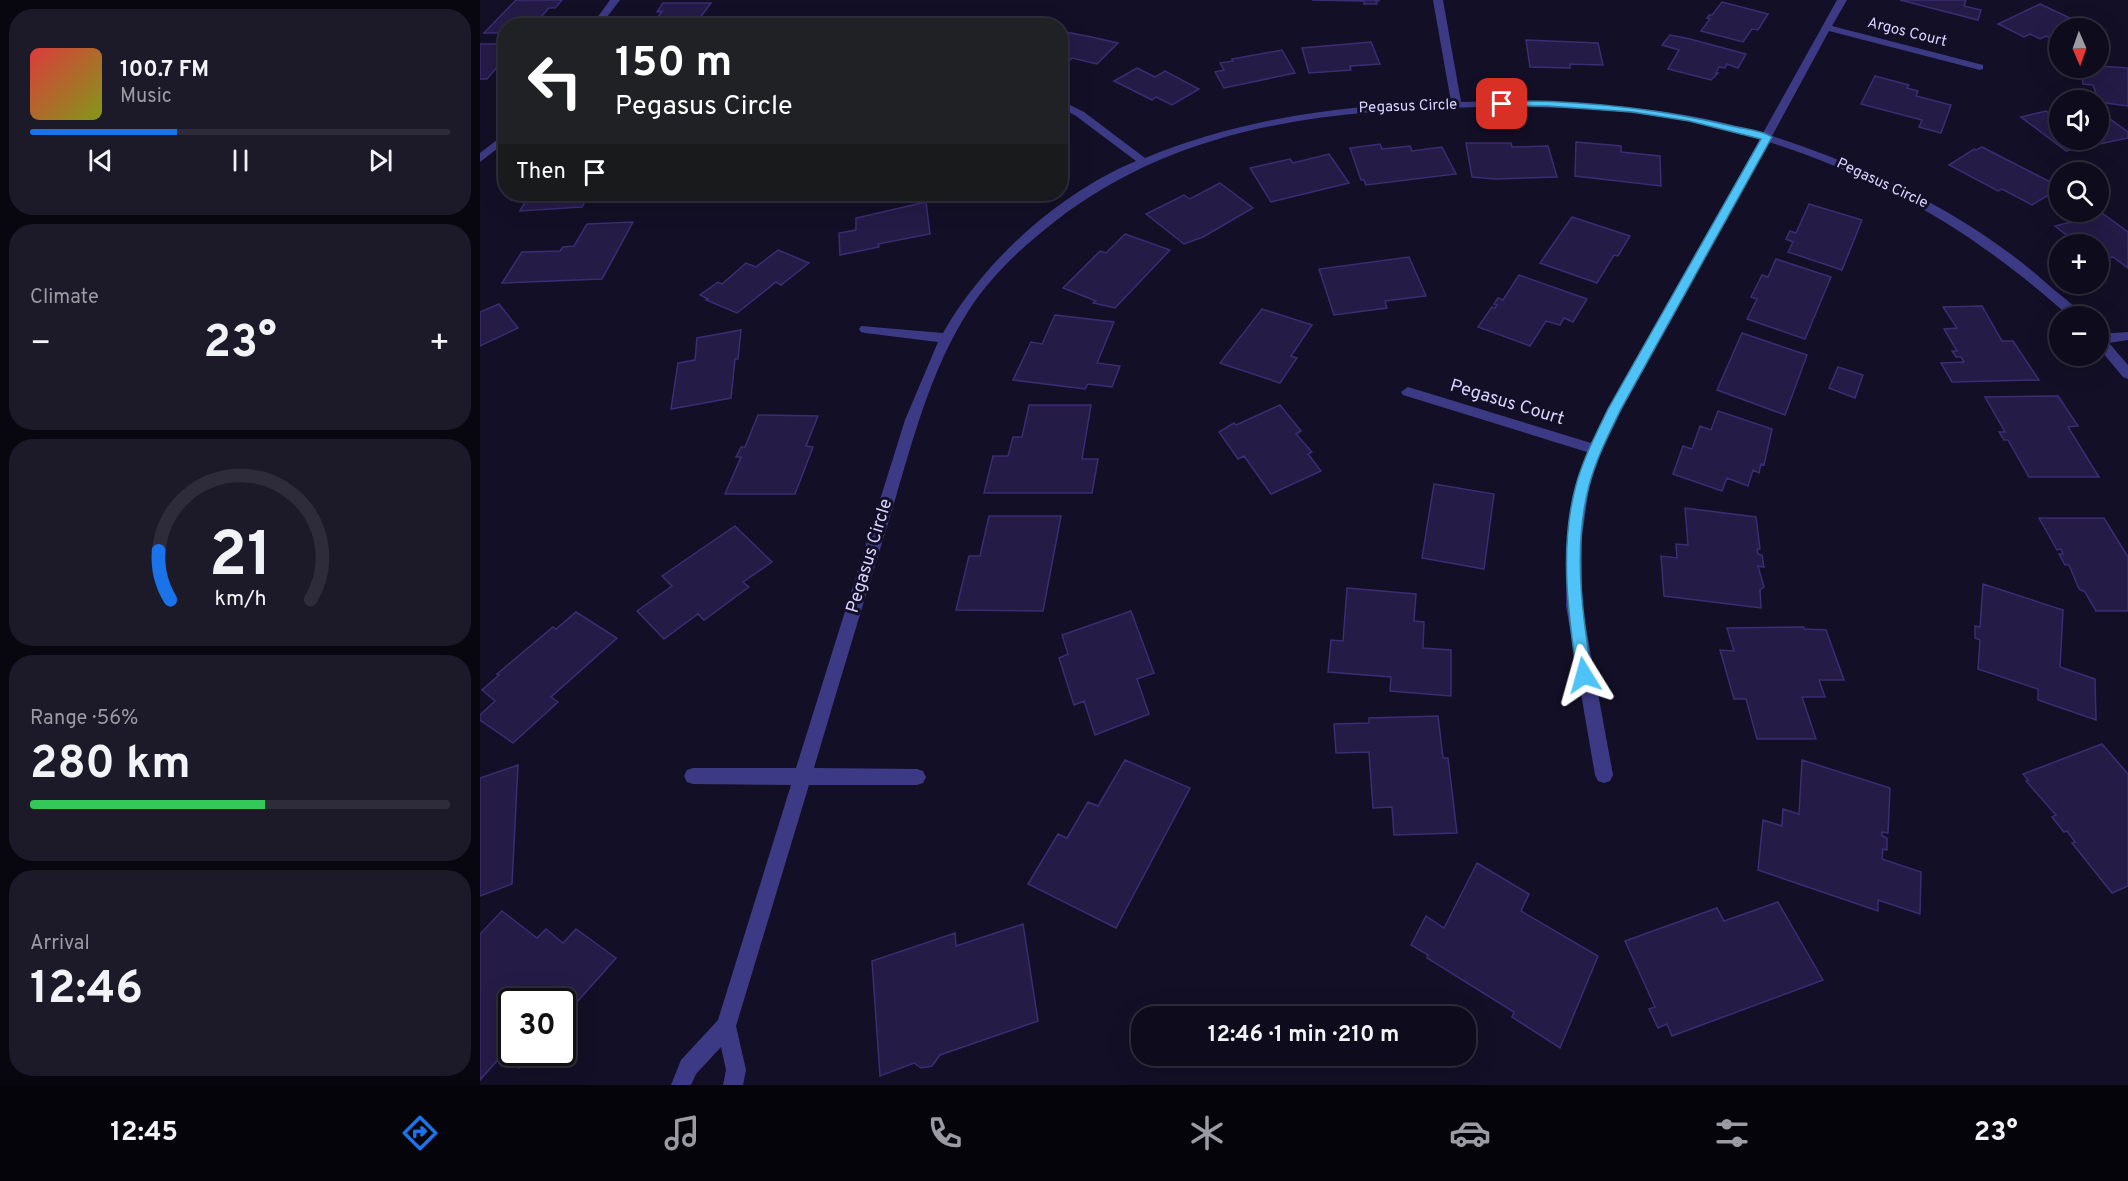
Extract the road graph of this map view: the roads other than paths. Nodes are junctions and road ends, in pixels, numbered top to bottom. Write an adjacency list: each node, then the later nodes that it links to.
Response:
1 (615, 0): 4 (street)
2 (1438, 0): 7 (street)
3 (1842, 0): 5 (street)
4 (601, 18)
5 (1827, 28): 6 (street, Argos Court); 9 (street)
6 (1980, 67)
7 (1457, 105): 9 (street, Pegasus Circle); 12 (street, Pegasus Circle)
8 (1068, 107): 12 (street)
9 (1767, 137): 13 (street, Pegasus Circle); 21 (street)
10 (498, 143): 11 (street)
11 (480, 159)
12 (1142, 161): 16 (street, Pegasus Circle)
13 (2065, 306)
14 (865, 329): 16 (street)
15 (2128, 336): 17 (street)
16 (946, 338): 24 (street, Pegasus Circle)
17 (2109, 338)
18 (2109, 351): 19 (street)
19 (2128, 374)
20 (1408, 392): 21 (street, Pegasus Court)
21 (1595, 449): 22 (street)
22 (1604, 775)
23 (693, 776): 24 (street)
24 (803, 777): 25 (street); 26 (street, Pegasus Circle)
25 (917, 777)
26 (726, 1026): 27 (street, Pegasus Circle); 28 (street, Pegasus Circle)
27 (681, 1085)
28 (733, 1085)

